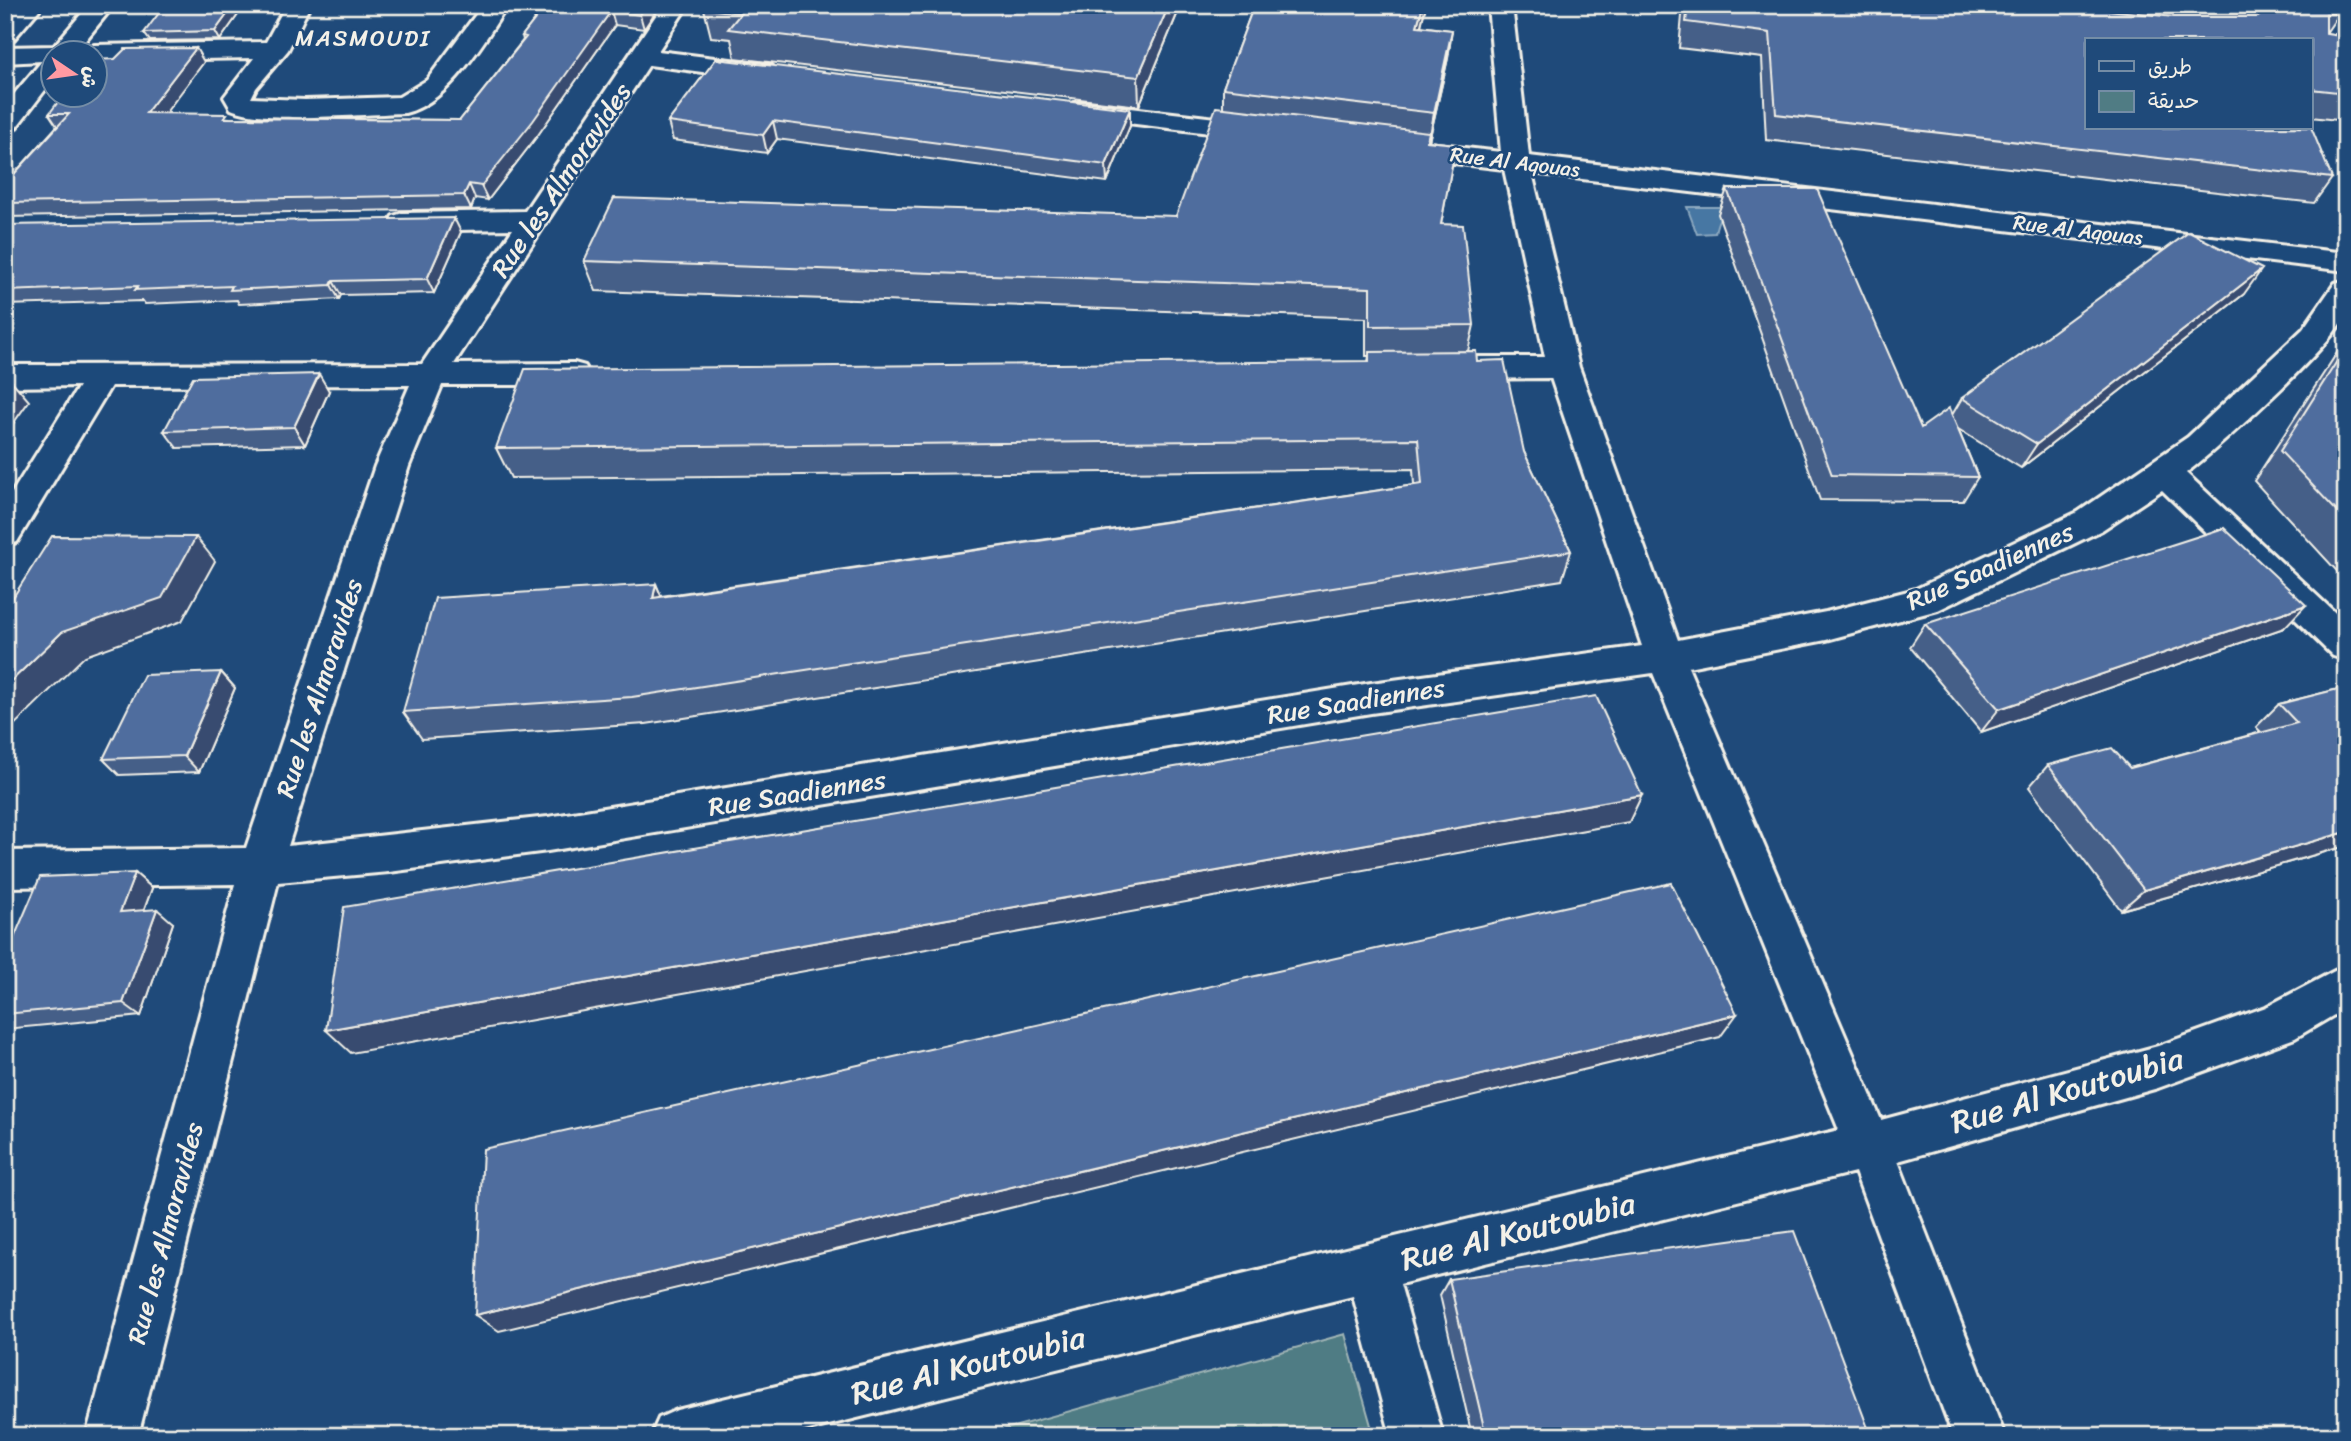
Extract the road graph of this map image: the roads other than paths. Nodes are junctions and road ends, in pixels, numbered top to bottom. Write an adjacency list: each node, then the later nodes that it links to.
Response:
1 (31, 5): 7 (street)
2 (102, 5): 8 (street)
3 (298, 5): 9 (street)
4 (496, 5): 9 (street)
5 (676, 5): 13 (street, Rue les Almoravides)
6 (1500, 5): 20 (street)
7 (5, 34)
8 (75, 38)
9 (275, 50): 10 (street)
10 (108, 53)
11 (38, 54): 12 (street)
12 (5, 55)
13 (643, 57): 14 (street); 21 (street, Rue les Almoravides)
14 (796, 76)
15 (38, 82): 17 (street)
16 (1059, 107): 18 (street)
17 (5, 123)
18 (1281, 134)
19 (1378, 146): 20 (street, Rue Al Aqouas)
20 (1516, 162): 23 (street, Rue Al Aqouas); 26 (street)
21 (534, 220): 22 (street); 30 (street, Rue les Almoravides)
22 (381, 222)
23 (2346, 262)
24 (2346, 290): 31 (street, Rue Saadiennes)
25 (1424, 368): 26 (street)
26 (1563, 368): 34 (street)
27 (605, 374): 30 (street)
28 (5, 376): 29 (street)
29 (101, 376): 30 (street); 32 (street)
30 (430, 376): 35 (street, Rue les Almoravides)
31 (2164, 472): 33 (street); 34 (street, Rue Saadiennes)
32 (5, 533)
33 (2346, 646)
34 (1665, 657): 35 (street, Rue Saadiennes); 38 (street)
35 (261, 866): 36 (street, Rue Saadiennes); 40 (street, Rue les Almoravides)
36 (5, 869)
37 (2346, 985): 38 (street, Rue Al Koutoubia)
38 (1869, 1146): 39 (street, Rue Al Koutoubia); 43 (street)
39 (1370, 1267): 41 (street, Rue Al Koutoubia); 42 (street)
40 (113, 1436)
41 (677, 1436)
42 (1417, 1436)
43 (1979, 1436)

